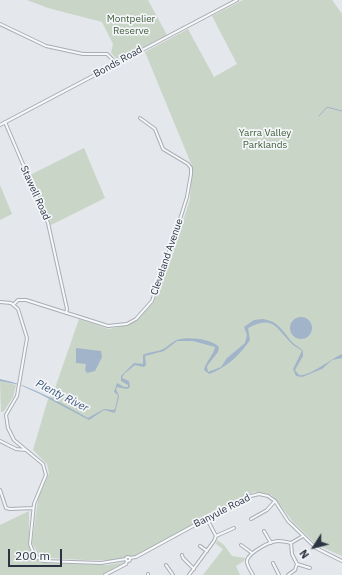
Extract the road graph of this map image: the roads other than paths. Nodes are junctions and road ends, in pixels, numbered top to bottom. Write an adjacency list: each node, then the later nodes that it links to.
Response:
1 (237, 0): 3 (street, Bonds Road)
2 (0, 24): 3 (street)
3 (117, 64): 5 (street, Bonds Road)
4 (140, 118): 9 (street, Cleveland Avenue)
5 (5, 122): 6 (street, Bonds Road); 9 (street, Stawell Road)
6 (0, 125)
7 (0, 302): 8 (street, Cleveland Avenue)
8 (14, 304): 9 (street, Cleveland Avenue); 11 (street)
9 (66, 313)
10 (0, 441): 11 (street)
11 (26, 450): 14 (street)
12 (0, 490): 14 (street)
13 (275, 501): 15 (street, Banyule Road); 16 (street); 20 (street)
14 (34, 508): 28 (street)
15 (207, 519): 19 (street); 28 (street, Banyule Road)
16 (251, 519)
17 (234, 528): 19 (street)
18 (264, 531): 21 (street)
19 (216, 536): 25 (street)
20 (303, 536): 22 (street); 29 (street)
21 (271, 543): 22 (street); 26 (street)
22 (291, 543): 31 (street)
23 (241, 545): 26 (street)
24 (200, 546): 25 (street)
25 (207, 551): 34 (street)
26 (252, 553): 40 (street)
27 (182, 555): 34 (street)
28 (127, 560): 35 (street)
29 (342, 561)
30 (273, 563): 41 (street)
31 (297, 564): 33 (street); 42 (street)
32 (166, 566): 38 (street)
33 (310, 568)
34 (194, 569): 39 (street)
35 (113, 570): 36 (street); 37 (street)
36 (105, 575)
37 (115, 575)
38 (173, 575)
39 (189, 575)
40 (253, 575)
41 (279, 575)
42 (288, 575)

